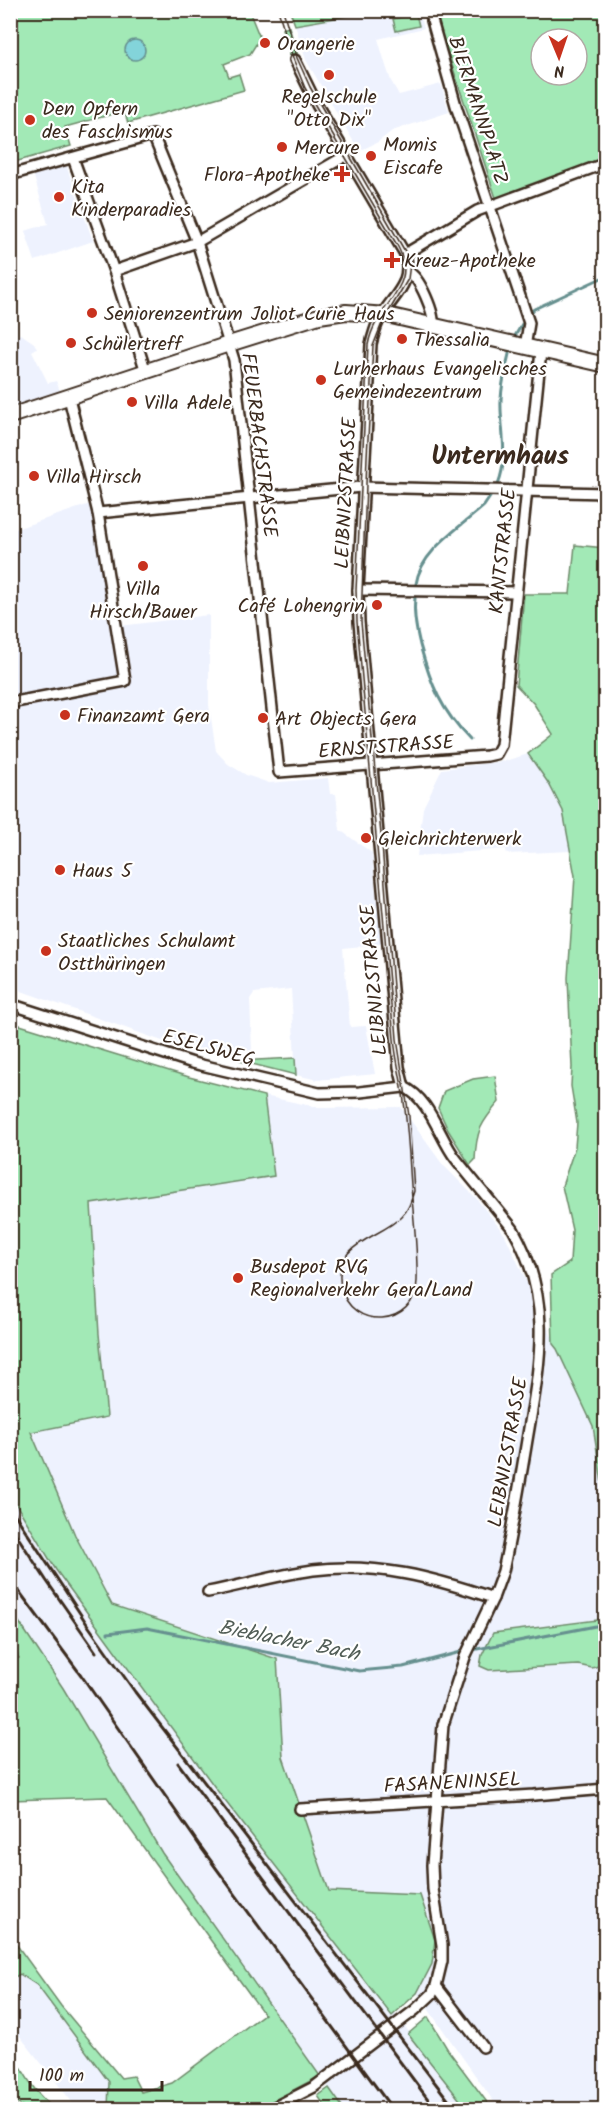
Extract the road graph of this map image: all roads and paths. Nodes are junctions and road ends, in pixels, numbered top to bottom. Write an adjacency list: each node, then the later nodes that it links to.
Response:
1 (429, 10): 7 (street, BIERMANNPLATZ)
2 (295, 60): 3 (street)
3 (347, 155): 8 (street); 9 (street)
4 (73, 158): 6 (street); 8 (street, FEUERBACHSTRASSE); 10 (street)
5 (606, 163): 7 (street, BIERMANNPLATZ)
6 (10, 175)
7 (490, 206): 9 (street); 15 (street)
8 (197, 242): 10 (street); 14 (street, FEUERBACHSTRASSE)
9 (405, 254): 11 (street)
10 (114, 271): 18 (street)
11 (408, 272): 12 (street, LEIBNIZSTRASSE); 13 (street)
12 (383, 314): 13 (main road); 14 (main road); 21 (street, LEIBNIZSTRASSE)
13 (433, 326): 15 (main road)
14 (229, 344): 18 (main road); 24 (street, FEUERBACHSTRASSE)
15 (525, 347): 16 (main road)
16 (541, 351): 17 (main road); 22 (street, KANTSTRASSE)
17 (606, 364)
18 (146, 372): 19 (main road)
19 (69, 398): 20 (main road); 25 (street)
20 (10, 416)
21 (363, 487): 22 (street); 24 (street); 26 (street, LEIBNIZSTRASSE)
22 (526, 490): 23 (street); 27 (street, KANTSTRASSE)
23 (606, 493)
24 (249, 499): 25 (street); 31 (street, FEUERBACHSTRASSE)
25 (98, 513): 28 (street)
26 (358, 590): 27 (street); 30 (street, LEIBNIZSTRASSE)
27 (516, 592): 29 (street, KANTSTRASSE)
28 (10, 703)
29 (496, 754): 30 (street, ERNSTSTRASSE)
30 (372, 765): 31 (street, ERNSTSTRASSE); 33 (street, LEIBNIZSTRASSE)
31 (279, 772)
32 (10, 1004): 33 (street, ESELSWEG)
33 (404, 1087): 35 (street, LEIBNIZSTRASSE)
34 (208, 1592): 35 (street)
35 (494, 1598): 37 (street, LEIBNIZSTRASSE)
36 (606, 1789): 37 (street, FASANENINSEL)
37 (436, 1800): 38 (street, FASANENINSEL); 39 (street, LEIBNIZSTRASSE)
38 (300, 1809)
39 (436, 1986): 40 (street); 41 (street, LEIBNIZSTRASSE)
40 (483, 2047)
41 (292, 2105): 42 (street, LEIBNIZSTRASSE)
42 (269, 2109)

